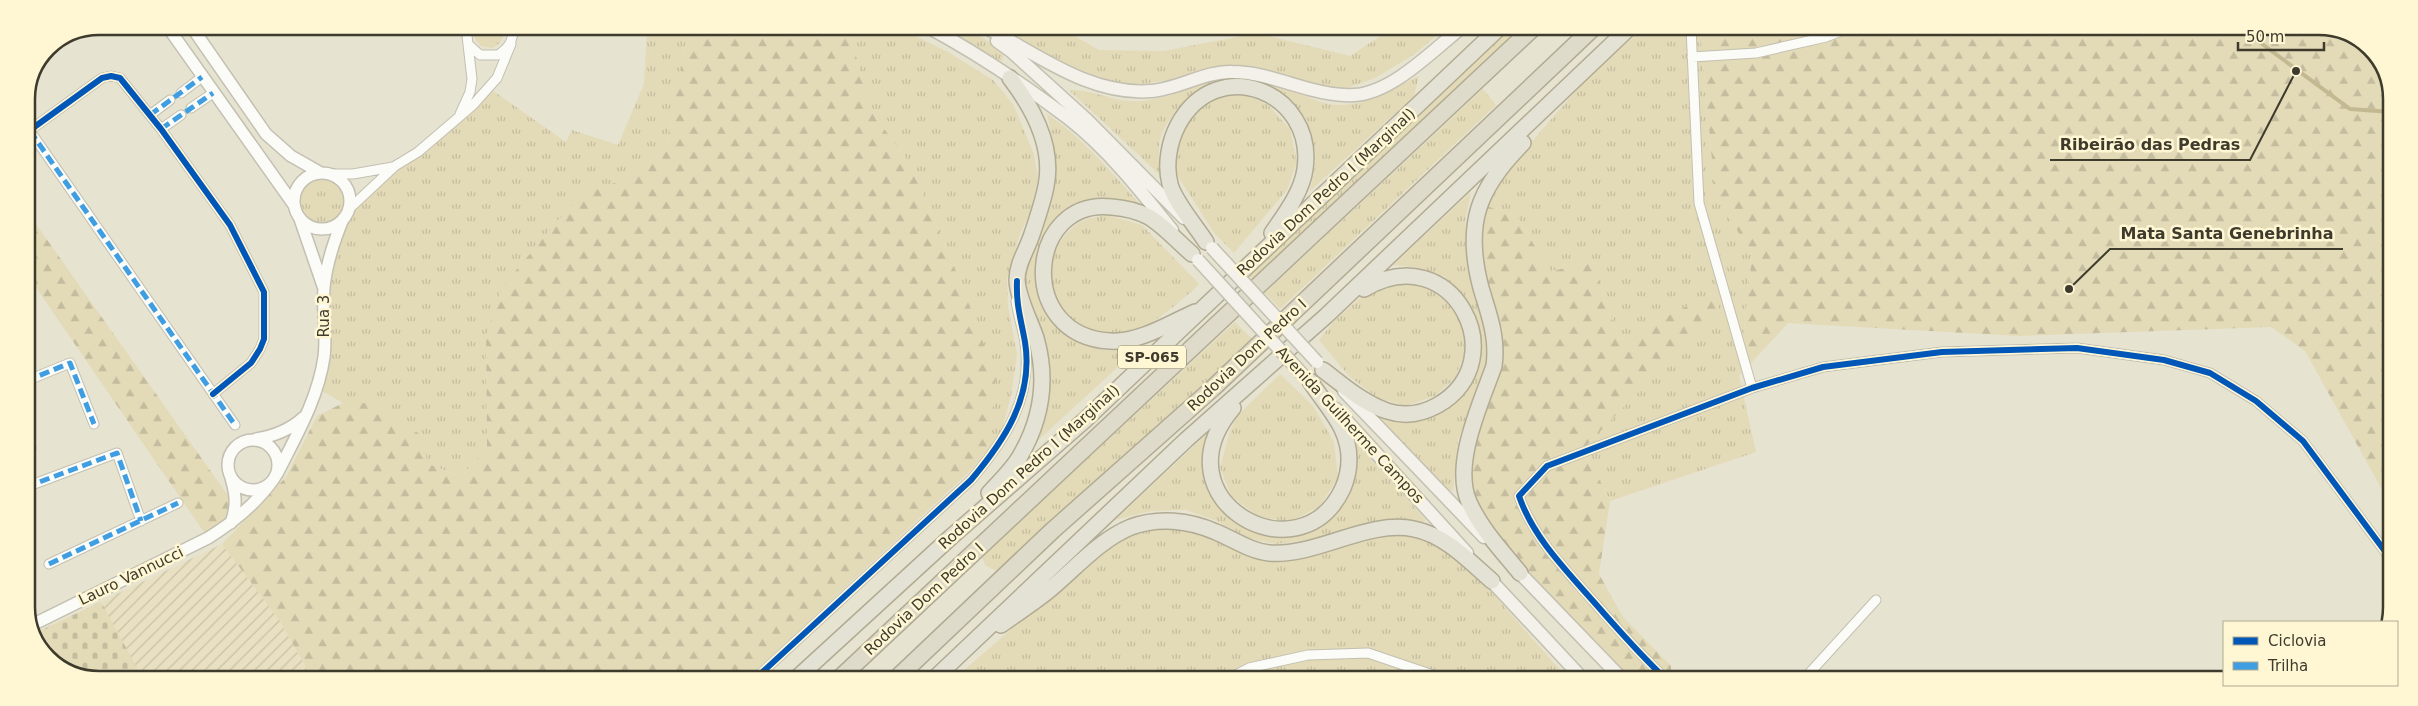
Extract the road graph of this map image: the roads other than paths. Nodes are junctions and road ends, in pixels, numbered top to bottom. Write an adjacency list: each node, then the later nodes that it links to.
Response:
1 (172, 35): 19 (street)
2 (197, 35): 32 (street)
3 (467, 35): 16 (street)
4 (514, 35): 17 (street)
5 (941, 35): 20 (main road, Avenida Guilherme Campos)
6 (988, 35): 35 (main road, Avenida Guilherme Campos)
7 (999, 35): 8 (main road)
8 (1452, 35)
9 (1492, 35): 37 (highway, Rodovia Dom Pedro I (Marginal) / SP-065)
10 (1526, 35): 68 (highway, Rodovia Dom Pedro I / SP-065)
11 (1585, 35): 69 (highway, Rodovia Dom Pedro I)
12 (1623, 35): 41 (highway)
13 (1624, 35): 61 (highway)
14 (1691, 35): 18 (street)
15 (1831, 35): 18 (street)
16 (468, 43): 17 (street); 27 (street)
17 (511, 44): 27 (street)
18 (1692, 58): 46 (street)
19 (202, 77): 21 (street); 22 (street)
20 (1010, 78): 36 (main road, Avenida Guilherme Campos); 38 (highway)
21 (181, 93)
22 (213, 93): 24 (street); 33 (street)
23 (170, 100): 26 (street)
24 (191, 108)
25 (180, 115): 29 (street)
26 (150, 116): 28 (street); 29 (street)
27 (458, 116): 31 (street)
28 (35, 127)
29 (160, 129): 47 (street)
30 (35, 142): 47 (street)
31 (395, 166): 32 (street); 34 (street)
32 (326, 173): 33 (street); 34 (street)
33 (296, 210): 34 (street); 39 (street)
34 (346, 214): 39 (street, Rua 3)
35 (1209, 245): 37 (highway); 42 (main road, Avenida Guilherme Campos, bridge)
36 (1195, 257): 40 (highway); 45 (main road, Avenida Guilherme Campos, bridge)
37 (1244, 267): 40 (highway, Rodovia Dom Pedro I (Marginal) / SP-065)
38 (1017, 281): 58 (highway); 66 (street)
39 (324, 290): 48 (street, Rua 3)
40 (1206, 308): 58 (highway, Rodovia Dom Pedro I (Marginal) / SP-065)
41 (1326, 316): 42 (highway); 43 (highway)
42 (1320, 366): 61 (main road, Avenida Guilherme Campos)
43 (1261, 375): 45 (highway); 65 (highway)
44 (35, 378): 49 (street)
45 (1306, 378): 62 (main road, Avenida Guilherme Campos)
46 (1752, 388): 59 (street); 75 (street)
47 (213, 394): 50 (street)
48 (307, 414): 51 (street); 53 (street, Rua 3)
49 (94, 424)
50 (235, 425)
51 (254, 440): 52 (street); 53 (street)
52 (230, 475): 53 (street); 57 (street)
53 (275, 477): 57 (street, Rua 3)
54 (35, 484): 56 (street)
55 (178, 503): 56 (street)
56 (141, 521): 60 (street)
57 (230, 524): 64 (street, Lauro Vannucci)
58 (951, 537): 67 (highway, Rodovia Dom Pedro I (Marginal) / SP-065)
59 (2383, 549)
60 (49, 564)
61 (1520, 573): 74 (main road, Avenida Guilherme Campos)
62 (1492, 581): 65 (highway); 73 (main road, Avenida Guilherme Campos)
63 (1876, 600): 76 (street)
64 (37, 623)
65 (953, 660): 70 (highway)
66 (764, 671)
67 (805, 671)
68 (847, 671)
69 (904, 671)
70 (942, 671)
71 (1243, 671): 72 (street)
72 (1421, 671)
73 (1576, 671)
74 (1614, 671)
75 (1658, 671)
76 (1811, 671)

